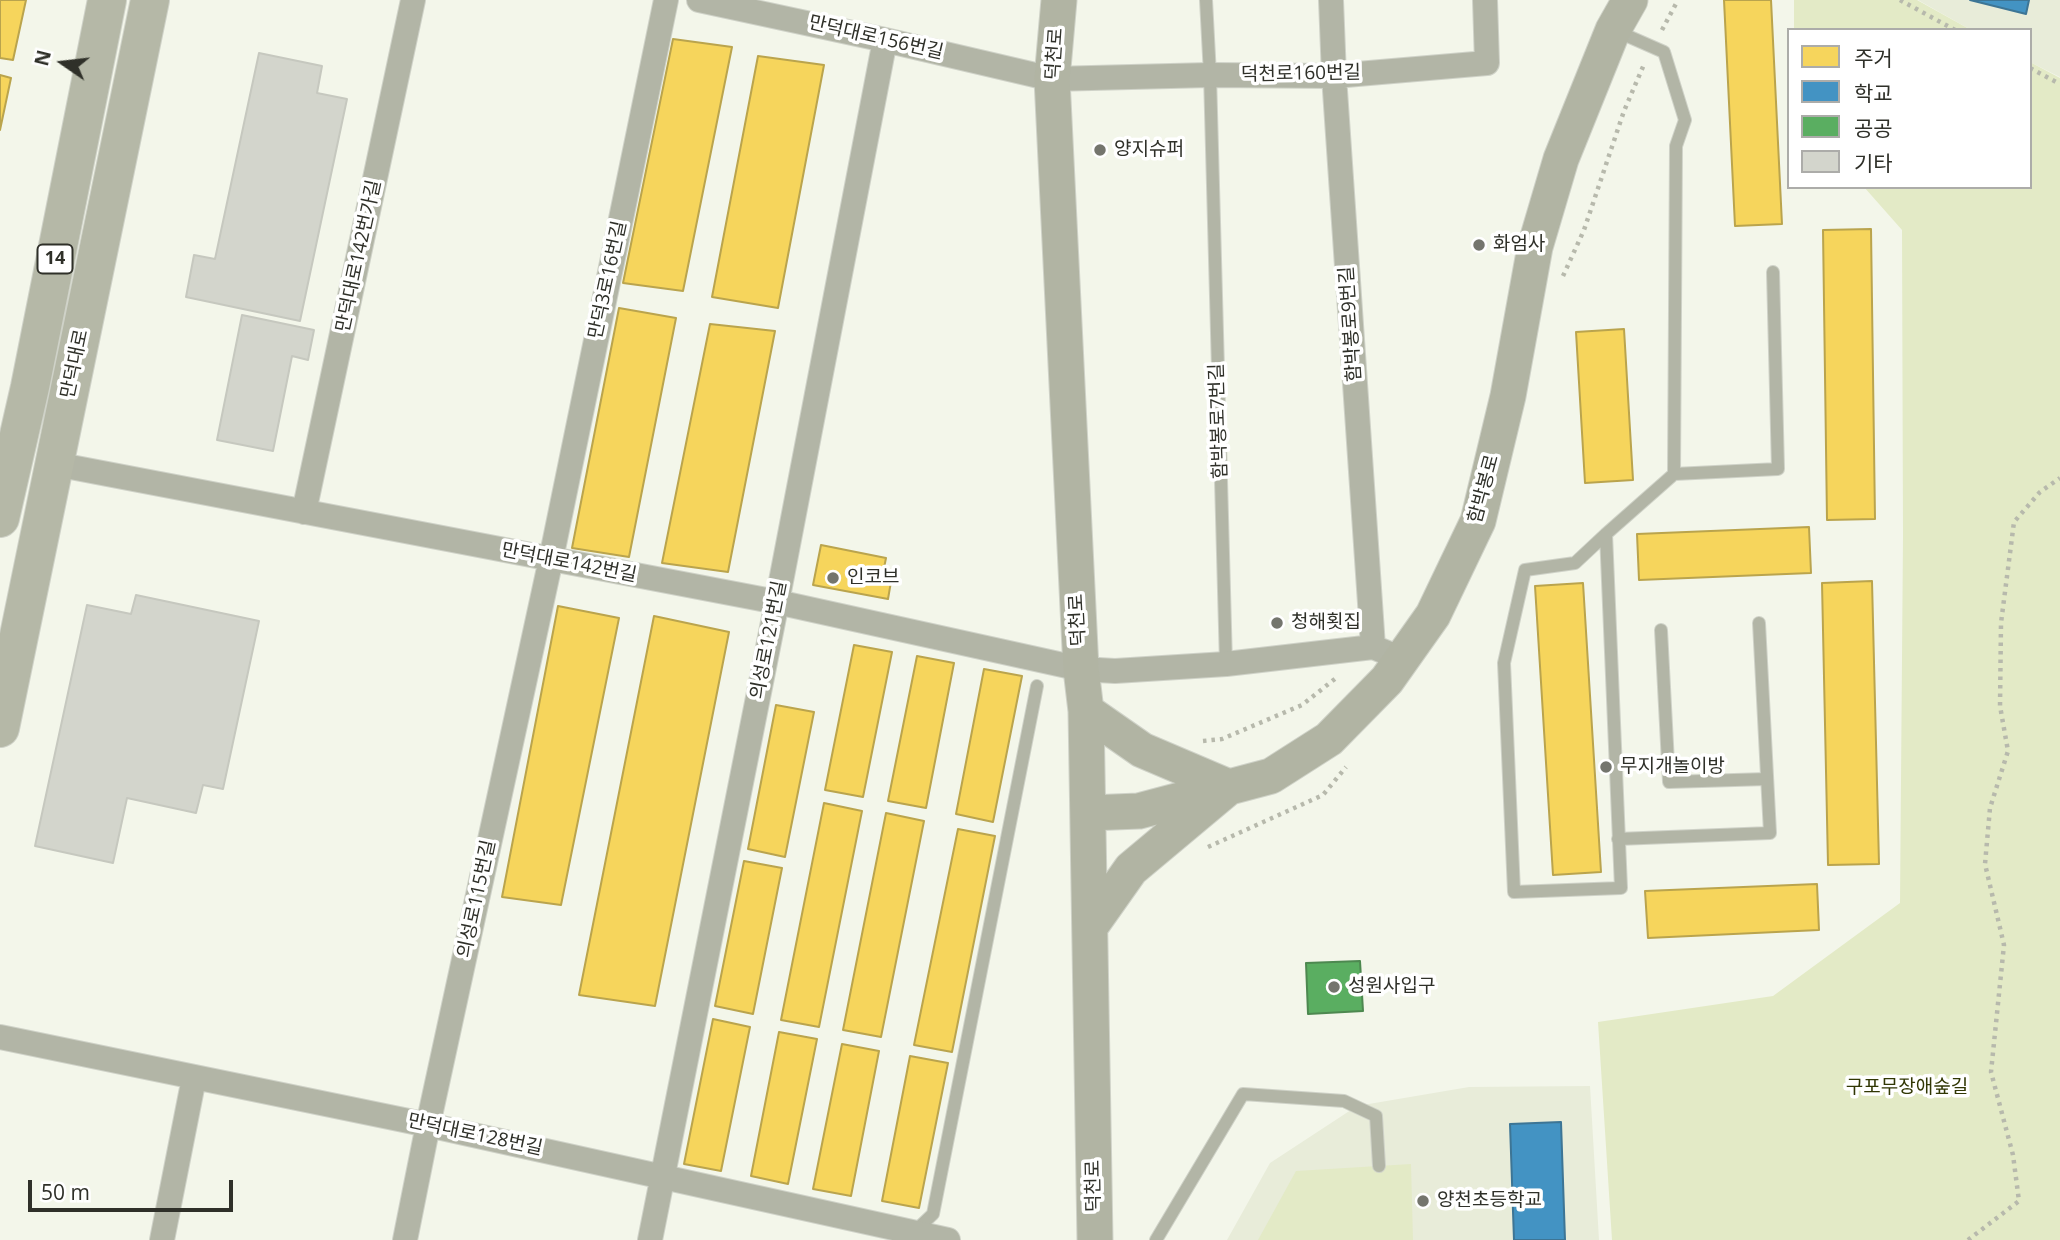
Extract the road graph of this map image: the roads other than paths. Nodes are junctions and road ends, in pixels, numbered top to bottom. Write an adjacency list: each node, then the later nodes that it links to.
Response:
1 (107, 0): 20 (main road, 만덕대로 / 14)
2 (149, 0): 17 (main road, 만덕대로)
3 (414, 0): 19 (street, 만덕대로142번가길)
4 (666, 0): 22 (street, 만덕3로16번길)
5 (699, 0): 12 (street, 만덕대로156번길)
6 (1059, 0): 15 (main road, 덕천로)
7 (1206, 0): 13 (lane, 함박봉로7번길)
8 (1331, 0): 14 (street, 함박봉로9번길)
9 (1485, 0): 14 (street, 덕천로160번길)
10 (1630, 0): 11 (main road, 함박봉로)
11 (1613, 30): 18 (lane); 26 (main road, 함박봉로)
12 (885, 40): 15 (street, 만덕대로156번길); 23 (street, 의성로121번길)
13 (1210, 75): 14 (street, 덕천로160번길); 15 (street, 덕천로160번길); 27 (lane, 함박봉로7번길)
14 (1334, 76): 26 (street, 함박봉로9번길)
15 (1052, 79): 28 (main road, 덕천로)
16 (1773, 272): 18 (lane)
17 (55, 464): 19 (street, 만덕대로142번길); 31 (main road, 만덕대로)
18 (1674, 474): 21 (lane)
19 (304, 512): 22 (street, 만덕대로142번길)
20 (0, 518)
21 (1606, 534): 35 (lane); 35 (lane)
22 (551, 559): 23 (street, 만덕대로142번길); 39 (street, 의성로115번길)
23 (777, 602): 28 (street, 만덕대로142번길); 41 (street, 의성로121번길)
24 (1759, 623): 32 (lane)
25 (1661, 630): 32 (lane)
26 (1388, 653): 27 (street); 33 (main road, 함박봉로)
27 (1226, 664): 28 (street, 만덕대로142번길)
28 (1081, 668): 30 (main road, 덕천로)
29 (1037, 685): 42 (lane)
30 (1086, 711): 33 (main road); 34 (main road, 덕천로)
31 (0, 728)
32 (1767, 779): 35 (lane)
33 (1229, 787): 34 (main road, 함박봉로); 36 (main road)
34 (1089, 813): 36 (main road, 덕천로)
35 (1618, 839)
36 (1090, 927): 47 (main road, 덕천로)
37 (0, 1037): 38 (street, 만덕대로128번길)
38 (194, 1078): 39 (street, 만덕대로128번길); 43 (street)
39 (428, 1125): 41 (street, 만덕대로128번길); 44 (street, 의성로115번길)
40 (1379, 1166): 48 (lane)
41 (662, 1176): 42 (street, 만덕대로128번길); 45 (street, 의성로121번길)
42 (910, 1237): 46 (street, 만덕대로128번길)
43 (162, 1240)
44 (405, 1240)
45 (650, 1240)
46 (948, 1240)
47 (1095, 1240)
48 (1156, 1240)

